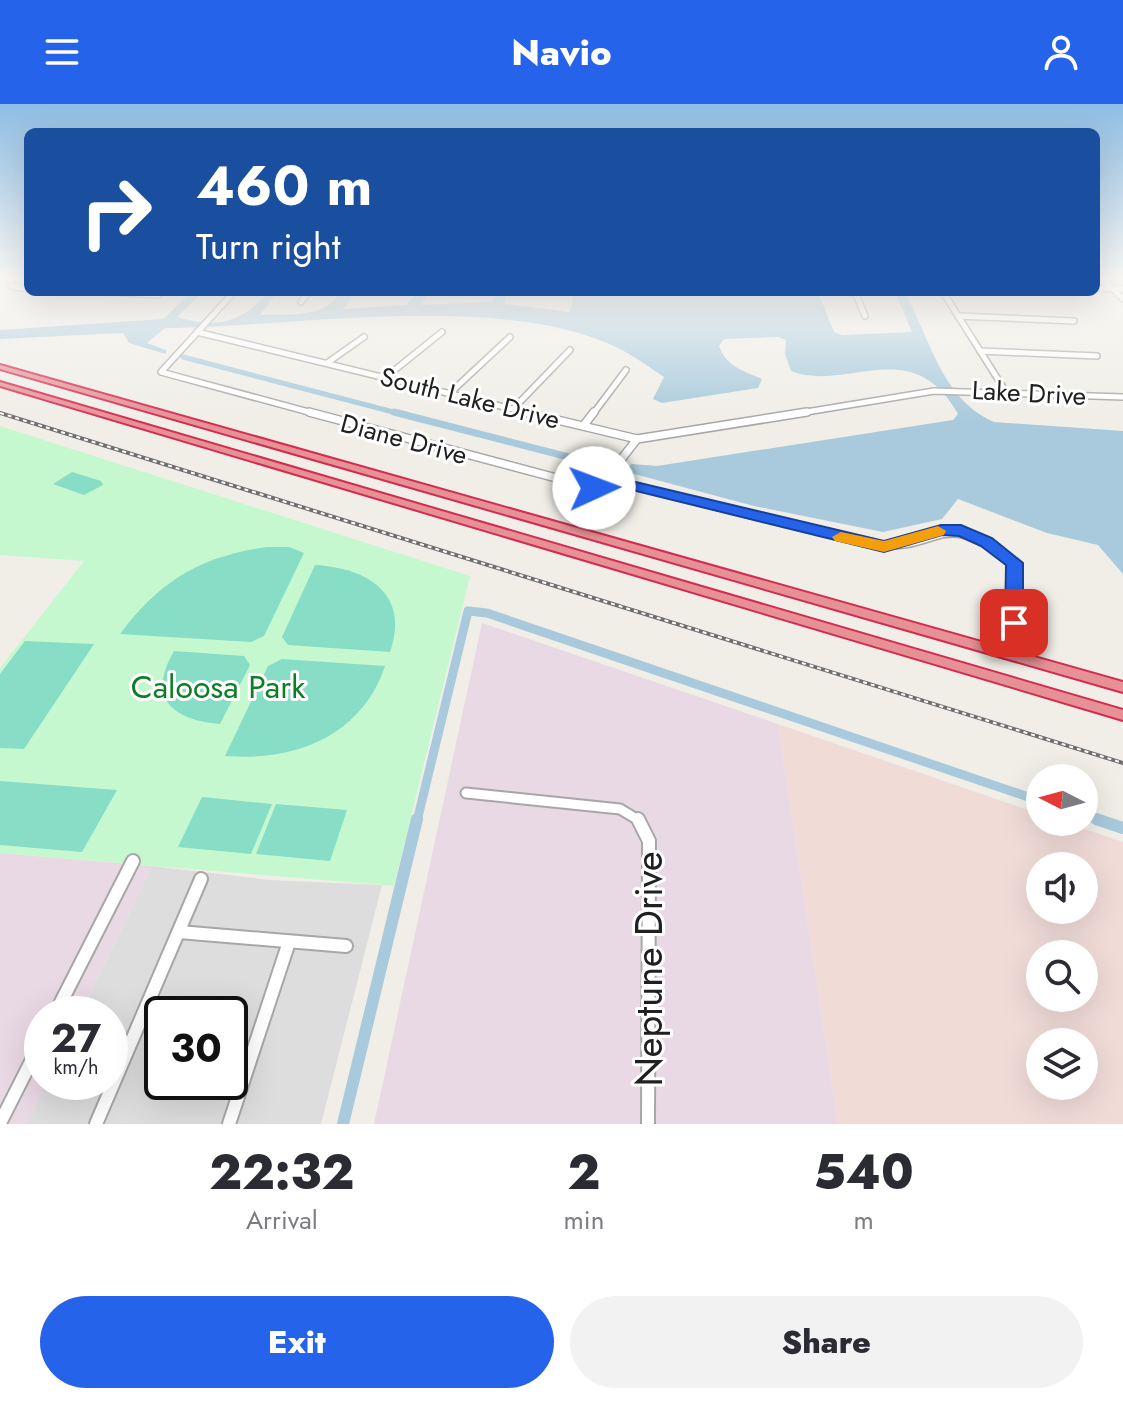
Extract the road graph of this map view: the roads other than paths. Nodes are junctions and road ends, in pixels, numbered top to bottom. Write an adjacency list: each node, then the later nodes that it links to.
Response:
1 (203, 326): 3 (street)
2 (964, 326): 8 (street)
3 (199, 330): 10 (street, South Lake Drive); 22 (street, Diane Drive)
4 (442, 332): 13 (street)
5 (364, 337): 10 (street)
6 (510, 337): 17 (street)
7 (570, 350): 19 (street)
8 (980, 351): 9 (street); 16 (street)
9 (1097, 356)
10 (327, 363): 13 (street, South Lake Drive)
11 (0, 367): 24 (highway)
12 (626, 370): 20 (street)
13 (386, 377): 17 (street, South Lake Drive)
14 (0, 384): 25 (highway)
15 (934, 391): 16 (street, Lake Drive); 21 (street, South Lake Drive)
16 (1006, 392): 18 (street, Lake Drive)
17 (450, 393): 19 (street, South Lake Drive)
18 (1123, 397)
19 (514, 408): 20 (street, South Lake Drive)
20 (584, 425): 21 (street, South Lake Drive)
21 (637, 439): 22 (street)
22 (606, 479): 23 (street)
23 (1014, 623)
24 (1123, 687)
25 (1123, 715)
26 (466, 793): 37 (street, Neptune Drive)
27 (133, 861): 32 (street)
28 (201, 879): 29 (street)
29 (179, 932): 30 (street); 35 (street)
30 (289, 942): 31 (street); 36 (street)
31 (346, 946)
32 (64, 996)
33 (24, 1076): 34 (street)
34 (0, 1123)
35 (96, 1124)
36 (229, 1124)
37 (648, 1124)

